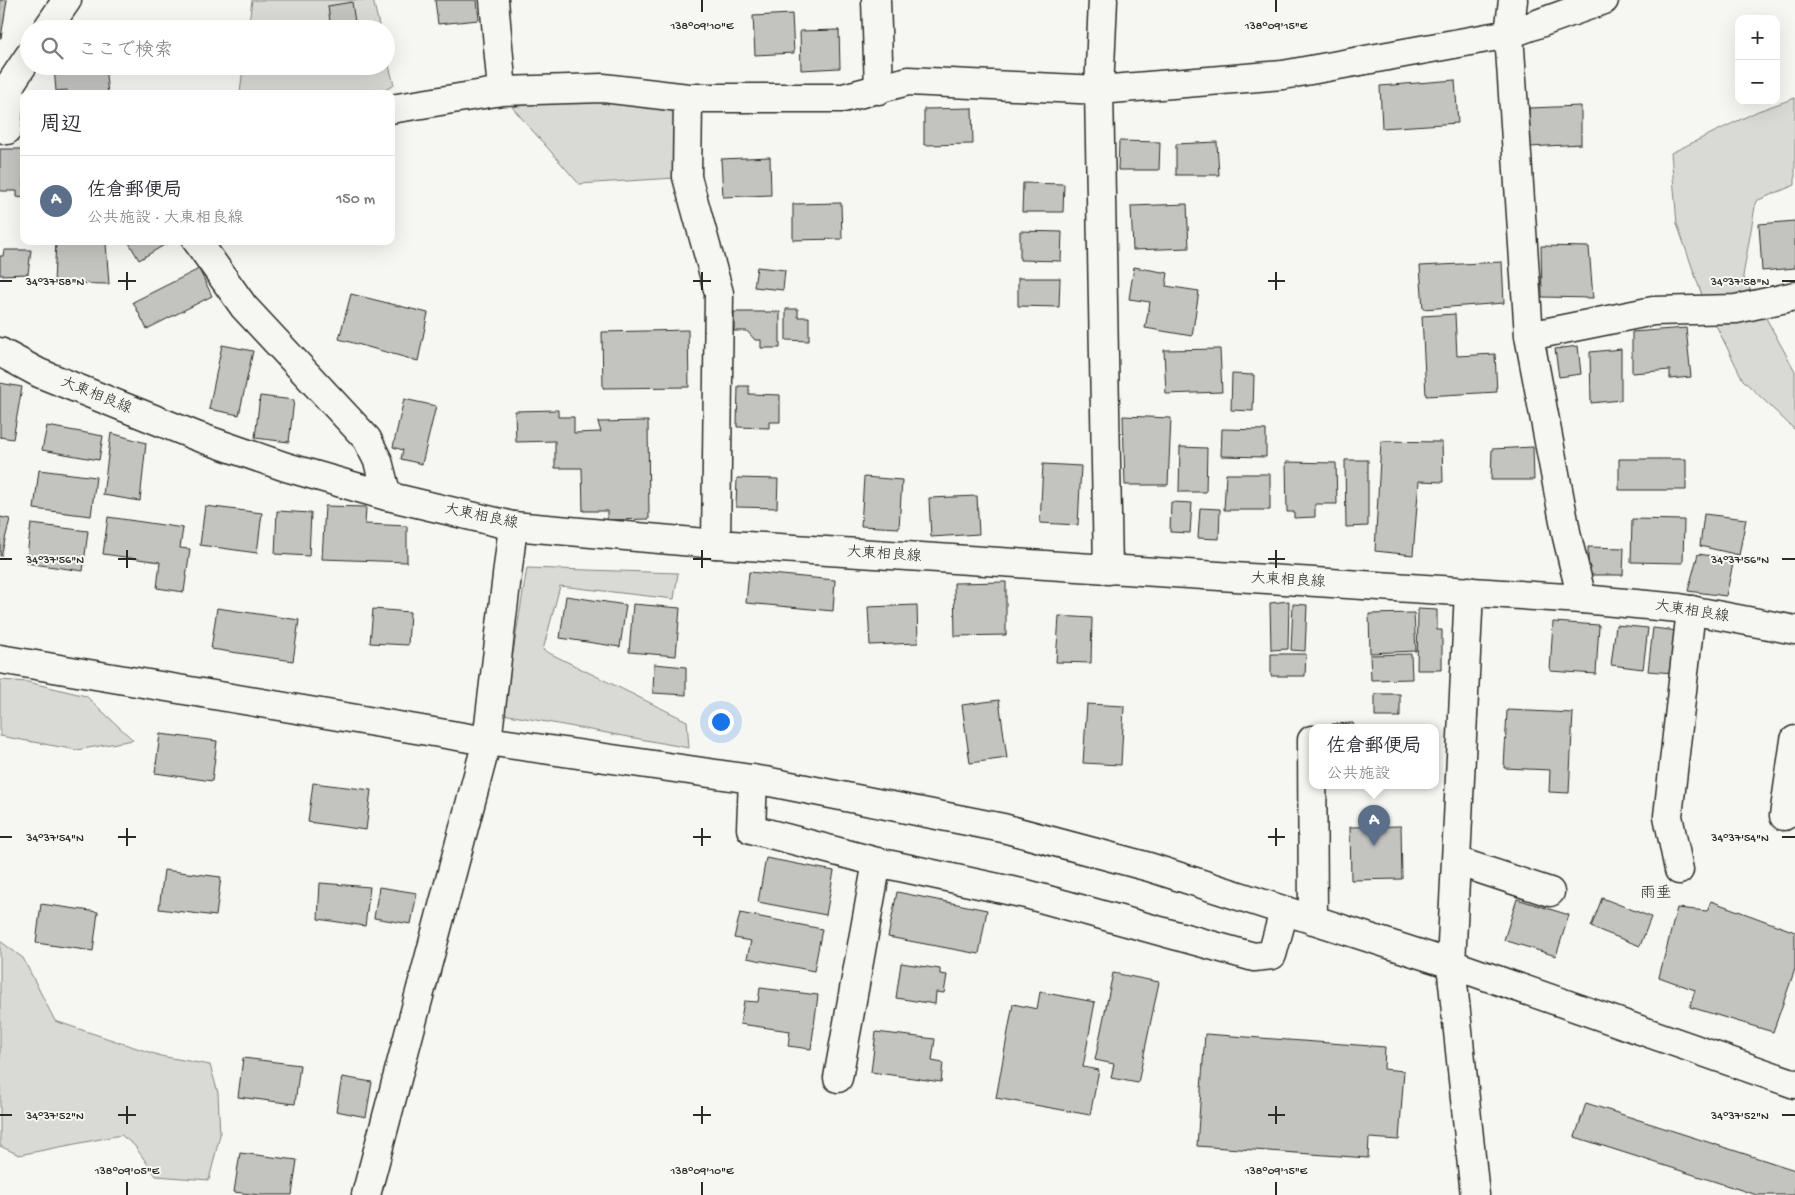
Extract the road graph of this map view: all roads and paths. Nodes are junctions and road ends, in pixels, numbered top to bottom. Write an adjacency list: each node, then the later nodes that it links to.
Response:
1 (67, 0): 7 (street)
2 (494, 0): 10 (street)
3 (876, 0): 11 (street)
4 (1103, 0): 12 (street)
5 (1513, 0): 8 (street)
6 (1604, 0): 8 (street)
7 (53, 20)
8 (1510, 34): 12 (street); 18 (street)
9 (20, 70): 15 (street)
10 (502, 90): 13 (street); 14 (street)
11 (879, 90): 12 (street); 13 (street)
12 (1099, 90): 23 (street)
13 (688, 98): 22 (street)
14 (395, 108)
15 (10, 130)
16 (200, 245): 20 (street)
17 (1795, 296): 18 (street)
18 (1529, 336): 25 (street)
19 (0, 352): 20 (street, 大東相良線)
20 (387, 496): 21 (street, 大東相良線)
21 (513, 526): 22 (street, 大東相良線); 30 (street)
22 (716, 544): 23 (street, 大東相良線)
23 (1108, 570): 24 (street, 大東相良線)
24 (1469, 591): 25 (street, 大東相良線); 34 (street)
25 (1582, 599): 26 (street, 大東相良線)
26 (1691, 610): 27 (street, 大東相良線); 36 (street)
27 (1795, 630)
28 (0, 659): 30 (street)
29 (1795, 740): 33 (street)
30 (487, 741): 31 (street); 43 (street)
31 (753, 779): 35 (street); 38 (street)
32 (1312, 789): 39 (street)
33 (1784, 816)
34 (1456, 861): 37 (street); 40 (street)
35 (877, 862): 38 (street); 41 (street)
36 (1679, 870)
37 (1550, 892)
38 (1284, 911): 39 (street)
39 (1312, 920): 40 (street)
40 (1451, 964): 42 (street); 44 (street)
41 (838, 1078)
42 (1795, 1084)
43 (366, 1195)
44 (1475, 1195)

